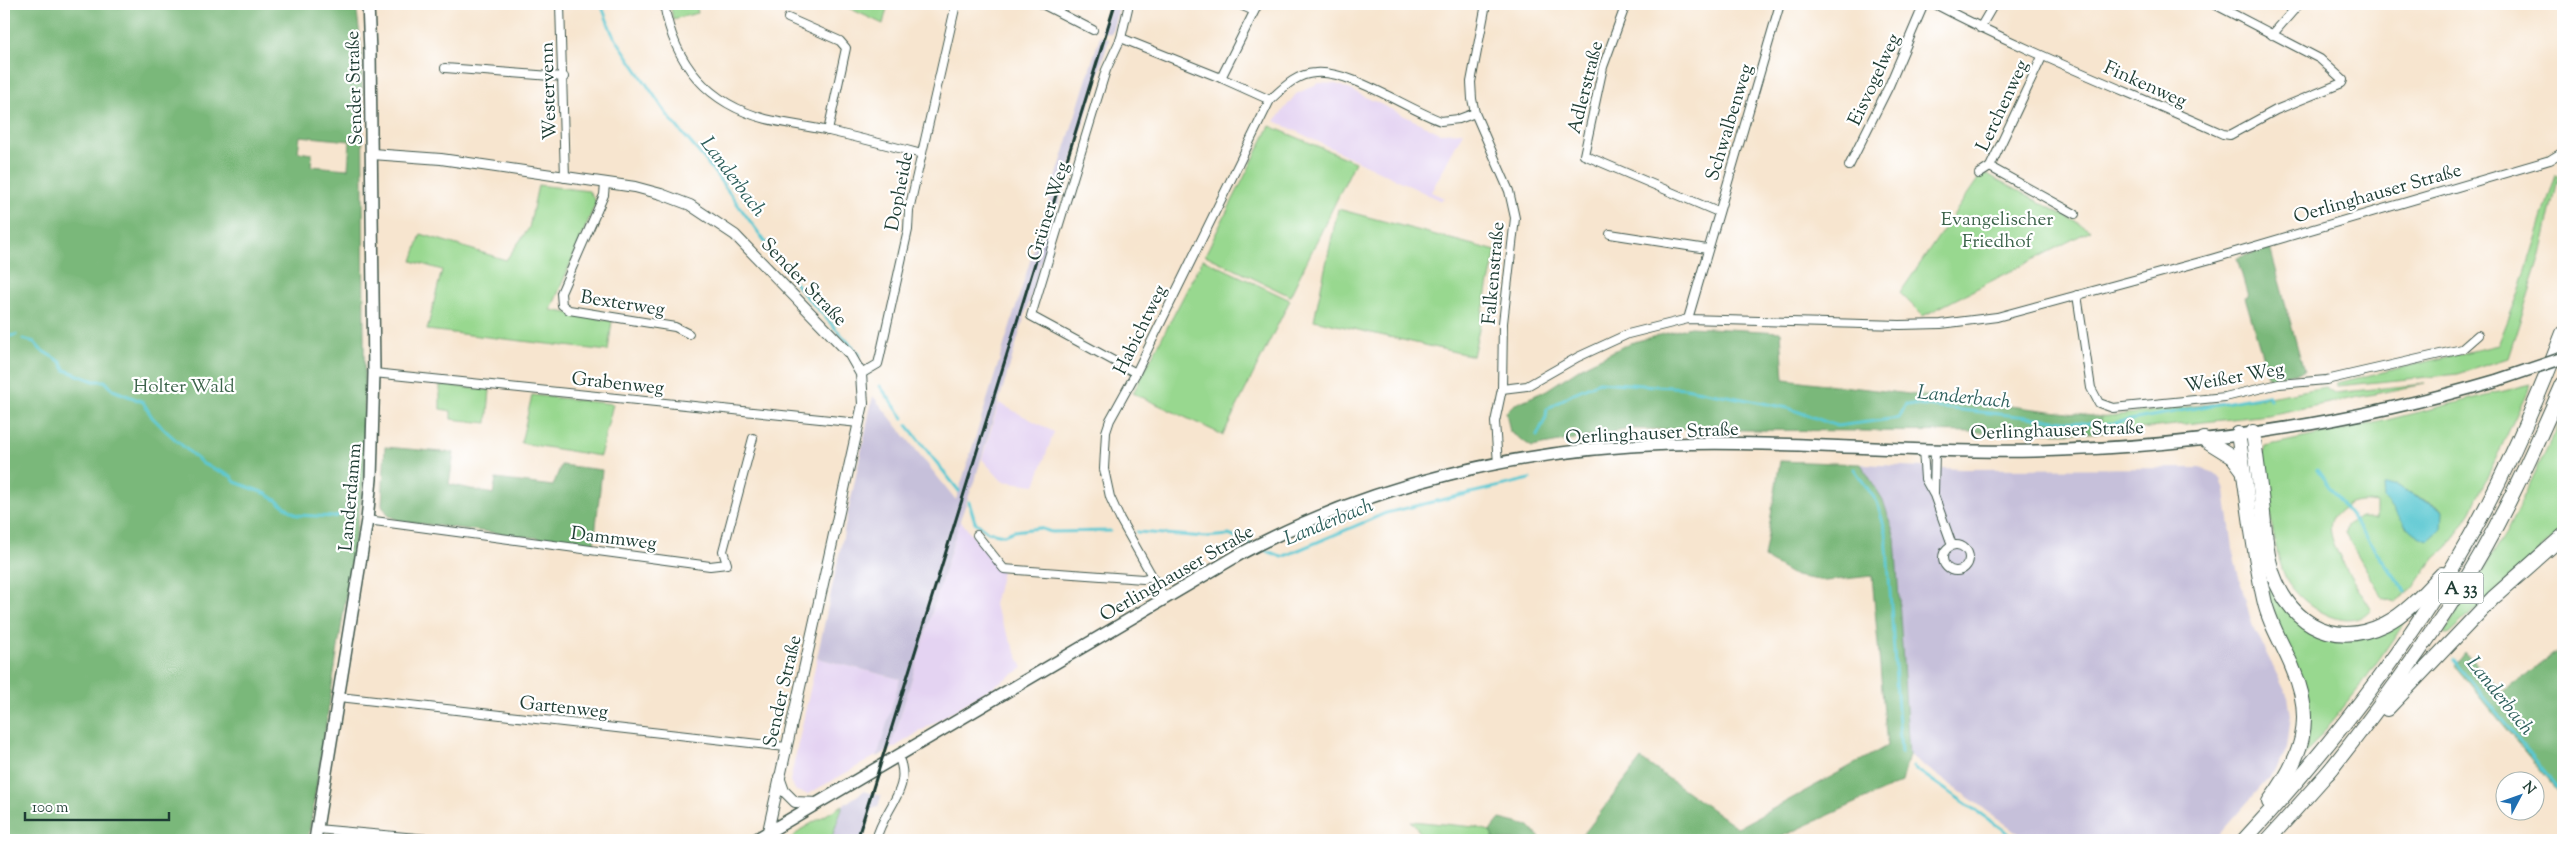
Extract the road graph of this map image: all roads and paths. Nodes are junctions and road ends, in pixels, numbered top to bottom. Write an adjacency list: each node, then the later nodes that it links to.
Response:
1 (368, 4): 30 (main road, Sender Straße)
2 (560, 4): 24 (street, Westervenn)
3 (664, 4): 28 (street)
4 (956, 4): 31 (street, Dopheide)
5 (1042, 4): 19 (street)
6 (1130, 4): 21 (street, Grüner Weg)
7 (1238, 4): 16 (street)
8 (1486, 4): 27 (street, Falkenstraße)
9 (1626, 4): 37 (street, Adlerstraße)
10 (1780, 4): 37 (street, Schwalbenweg)
11 (1924, 4): 32 (street, Eisvogelweg)
12 (1935, 4): 18 (street, Finkenweg)
13 (1994, 4): 18 (street)
14 (2214, 4): 20 (street)
15 (2300, 4): 20 (street)
16 (1256, 7): 25 (street)
17 (788, 18): 28 (street)
18 (1980, 28): 22 (street, Finkenweg)
19 (1093, 30)
20 (2272, 35): 22 (street, Finkenweg)
21 (1121, 38): 25 (street); 48 (street, Grüner Weg)
22 (2042, 57): 33 (street, Lerchenweg)
23 (445, 68): 24 (street)
24 (564, 77): 35 (street, Westervenn)
25 (1221, 78): 26 (street)
26 (1270, 100): 27 (street, Habichtweg); 48 (street, Habichtweg)
27 (1474, 113): 51 (street, Falkenstraße)
28 (828, 131): 31 (street)
29 (2563, 152): 41 (street, Oerlinghauser Straße)
30 (372, 154): 35 (street, Sender Straße); 47 (main road, Landerdamm)
31 (922, 154): 49 (street, Dopheide)
32 (1849, 166)
33 (1990, 167): 34 (street, Lerchenweg); 38 (street, Lerchenweg)
34 (1979, 174)
35 (565, 178): 36 (street, Sender Straße)
36 (605, 184): 44 (street, Bexterweg); 49 (street, Sender Straße)
37 (1718, 212): 40 (street, Schwalbenweg)
38 (2075, 214)
39 (1610, 234): 40 (street)
40 (1707, 249): 42 (street, Schwalbenweg)
41 (2077, 295): 42 (street, Oerlinghauser Straße); 45 (street, Weißer Weg)
42 (1688, 319): 51 (street, Oerlinghauser Straße)
43 (2563, 333): 66 (highway, A 33)
44 (689, 334)
45 (2478, 335)
46 (2563, 358): 53 (main road, Oerlinghauser Straße, bridge)
47 (374, 373): 52 (street, Grabenweg); 62 (main road, Landerdamm)
48 (1136, 373): 67 (street, Habichtweg)
49 (861, 374): 52 (street, Sender Straße)
50 (2563, 384): 72 (highway, A 33)
51 (1502, 389): 59 (street, Falkenstraße)
52 (859, 423): 70 (street, Sender Straße)
53 (2253, 432): 54 (main road, Oerlinghauser Straße); 66 (highway)
54 (2238, 434): 56 (main road, Oerlinghauser Straße); 60 (highway)
55 (753, 438): 62 (street, Dammweg)
56 (2204, 439): 58 (main road, Oerlinghauser Straße); 60 (highway)
57 (1923, 450): 58 (main road, Oerlinghauser Straße); 59 (main road, Oerlinghauser Straße); 61 (street)
58 (1935, 450): 61 (street)
59 (1498, 464): 68 (main road, Oerlinghauser Straße)
60 (2244, 472): 80 (highway)
61 (1934, 495): 65 (street)
62 (367, 520): 69 (main road, Landerdamm)
63 (976, 535): 67 (street)
64 (2563, 536): 72 (highway)
65 (1952, 545)
66 (2461, 553): 80 (highway, A 33)
67 (1152, 577): 68 (street, Habichtweg)
68 (1165, 599): 71 (main road, Oerlinghauser Straße)
69 (339, 697): 70 (street, Gartenweg); 75 (main road, Landerdamm)
70 (786, 747): 73 (street, Sender Straße)
71 (898, 756): 74 (main road, Oerlinghauser Straße); 79 (street)
72 (2328, 773): 81 (highway, A 33)
73 (779, 777): 74 (street, Sender Straße); 76 (street, Sender Straße)
74 (820, 802): 76 (main road, Oerlinghauser Straße)
75 (316, 835): 77 (street)
76 (766, 837): 78 (main road, Oerlinghauser Straße)
77 (439, 840)
78 (755, 840)
79 (876, 840)
80 (2242, 840)
81 (2268, 840)

